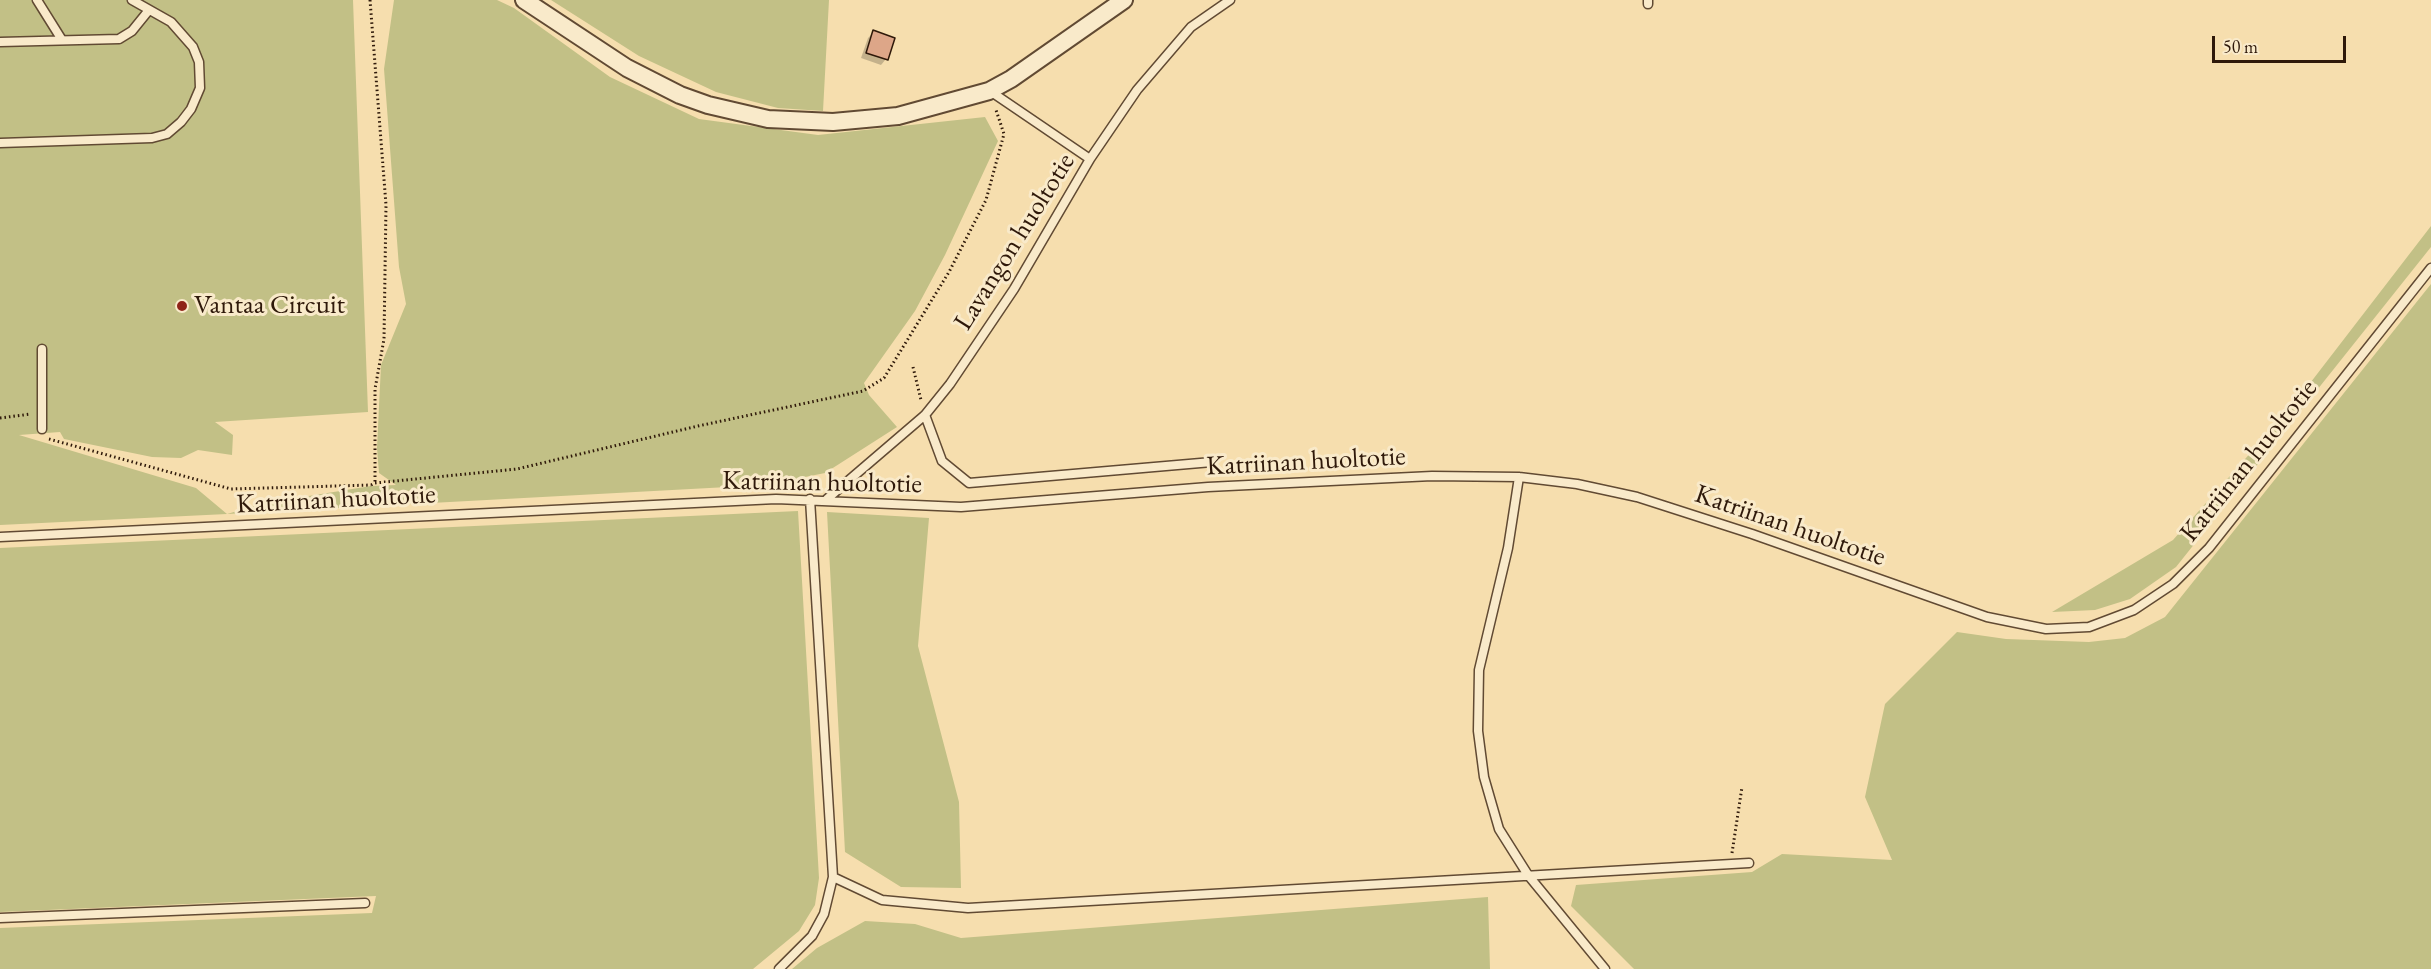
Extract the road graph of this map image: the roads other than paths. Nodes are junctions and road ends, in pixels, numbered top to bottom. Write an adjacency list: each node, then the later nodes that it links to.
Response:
1 (37, 0): 7 (lane)
2 (132, 0): 6 (lane)
3 (524, 0): 9 (street)
4 (1124, 0): 9 (street)
5 (1230, 0): 11 (lane, Lavangon huoltotie)
6 (149, 10): 7 (lane); 10 (lane)
7 (62, 40): 8 (lane)
8 (0, 42)
9 (989, 91): 11 (lane)
10 (0, 143)
11 (1090, 159): 14 (lane, Lavangon huoltotie)
12 (2431, 267): 17 (lane, Katriinan huoltotie)
13 (42, 349): 15 (lane)
14 (925, 415): 16 (lane); 19 (lane, Lavangon huoltotie)
15 (42, 429)
16 (1212, 462)
17 (1519, 477): 19 (lane, Katriinan huoltotie); 22 (lane)
18 (810, 499): 19 (lane, Katriinan huoltotie); 20 (lane, Katriinan huoltotie); 23 (lane)
19 (827, 499)
20 (0, 537)
21 (1749, 863): 22 (lane)
22 (1528, 875): 23 (lane); 27 (lane)
23 (833, 877): 26 (lane)
24 (364, 903): 25 (lane)
25 (0, 918)
26 (779, 969)
27 (1605, 969)

